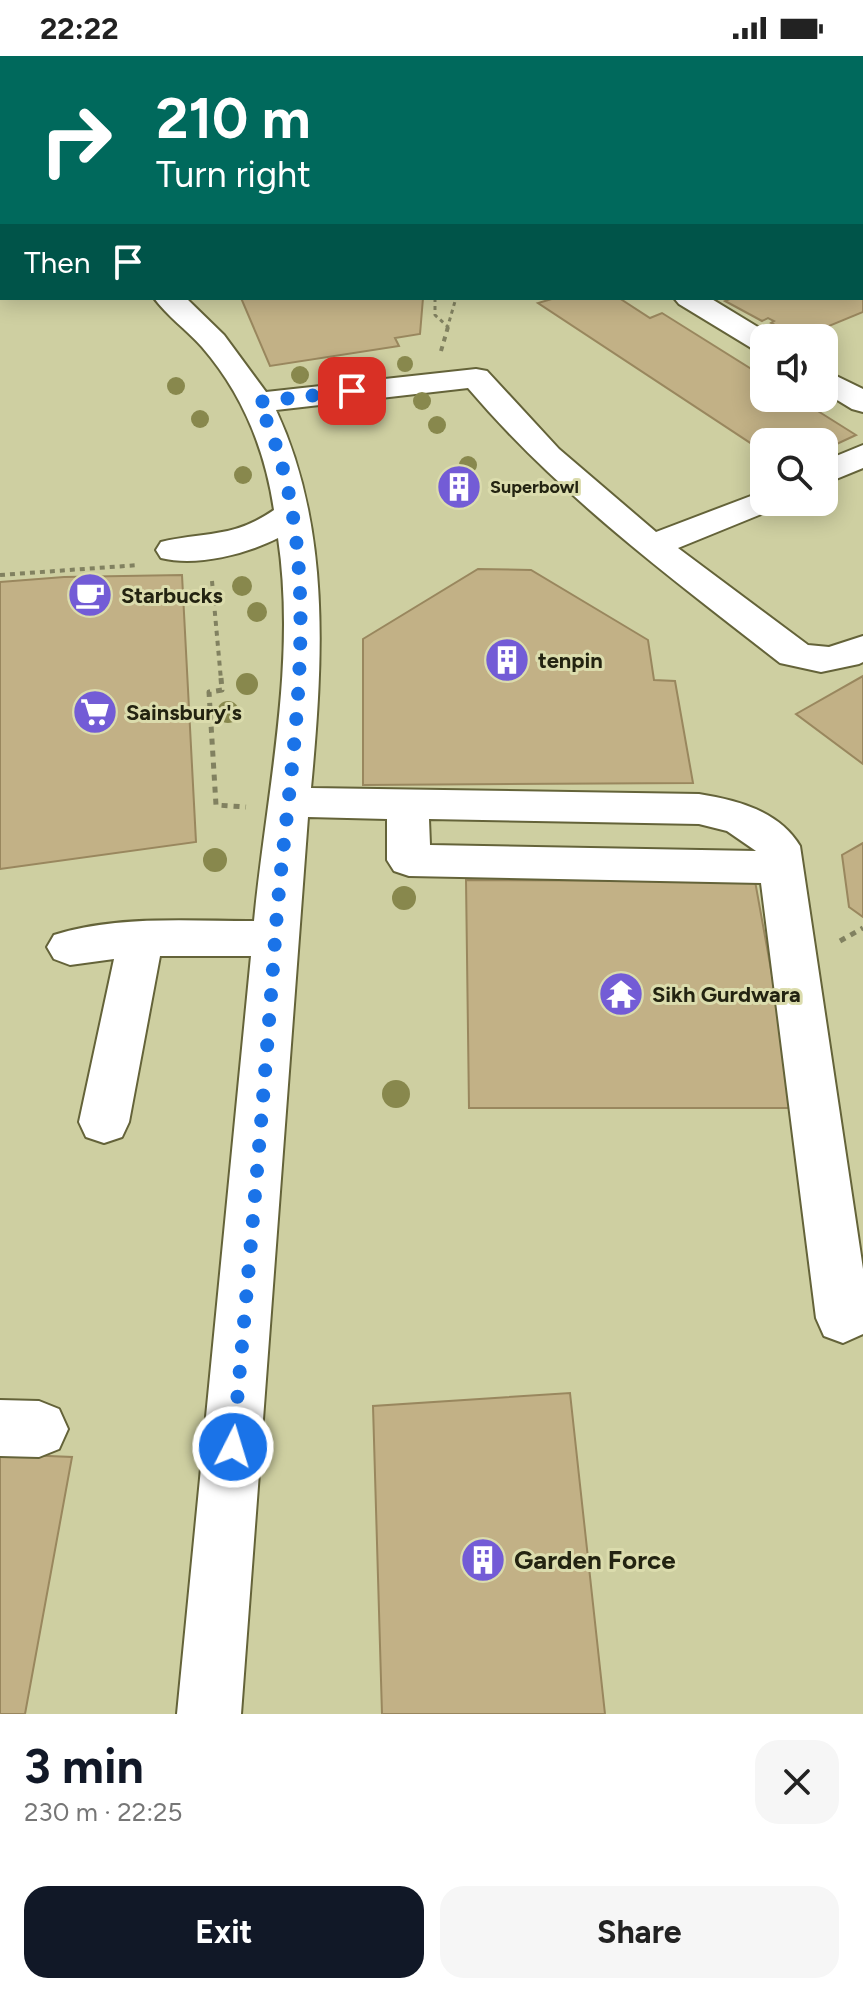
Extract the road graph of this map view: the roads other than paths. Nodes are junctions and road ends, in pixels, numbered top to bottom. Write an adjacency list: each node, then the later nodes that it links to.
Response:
1 (171, 300): 5 (street)
2 (692, 300): 3 (street)
3 (750, 335)
4 (838, 387): 6 (street)
5 (258, 402): 12 (street); 13 (street)
6 (863, 402)
7 (863, 455): 8 (street)
8 (838, 467)
9 (838, 479): 10 (street)
10 (863, 493)
11 (750, 507): 13 (street)
12 (292, 513): 14 (street); 16 (street)
13 (652, 546): 15 (street)
14 (161, 557)
15 (863, 648)
16 (271, 805): 17 (street); 21 (street)
17 (275, 938): 18 (street); 22 (street)
18 (141, 939): 19 (street); 20 (street)
19 (70, 947)
20 (104, 1122)
21 (843, 1318)
22 (209, 1714)

